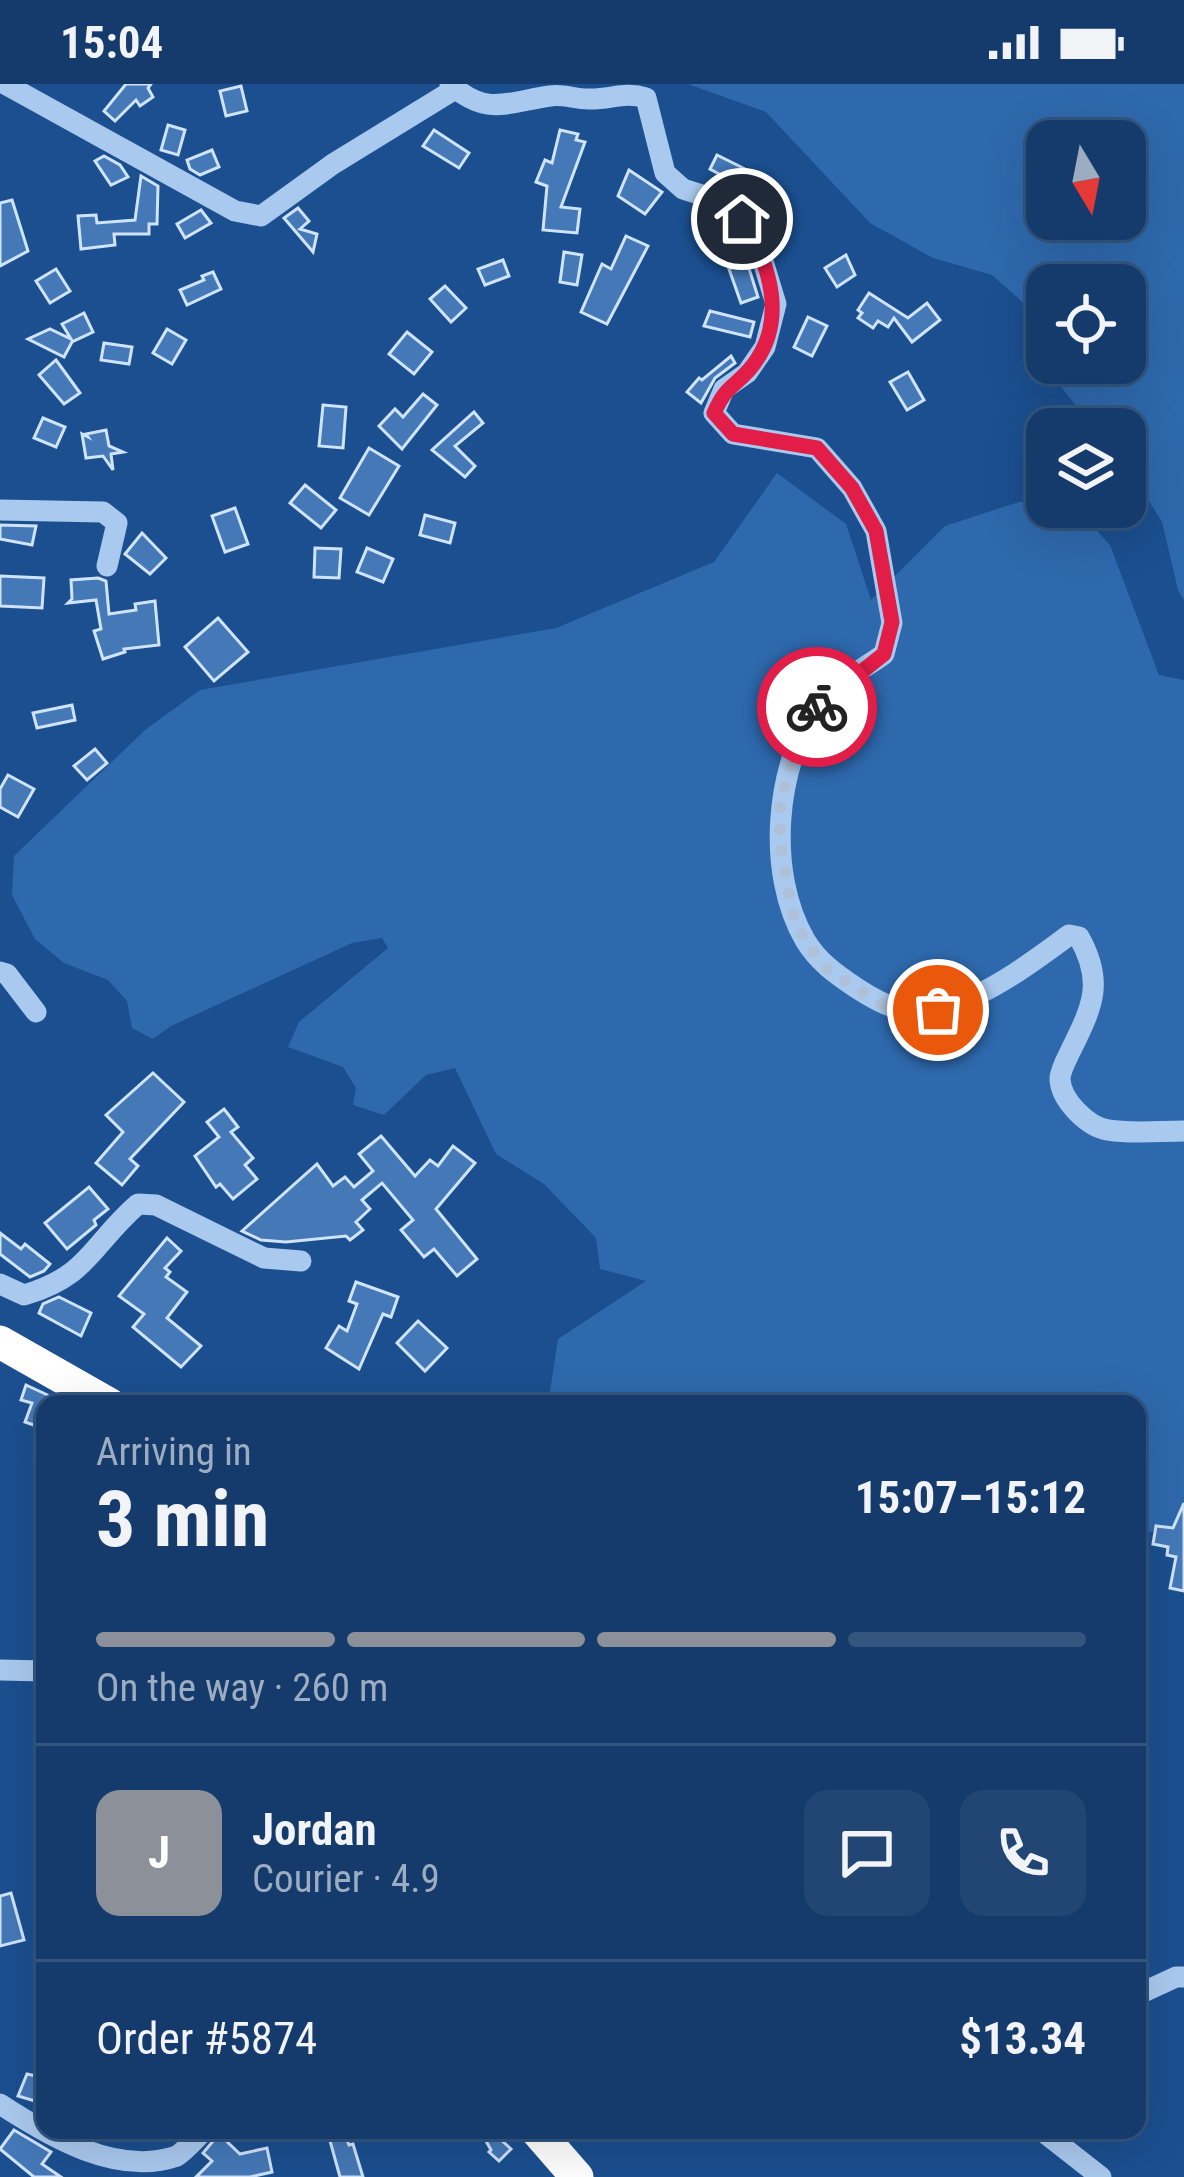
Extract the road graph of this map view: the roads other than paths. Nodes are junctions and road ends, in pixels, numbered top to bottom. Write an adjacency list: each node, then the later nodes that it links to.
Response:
1 (5, 84): 2 (street)
2 (452, 87): 7 (street)
3 (0, 509): 4 (street)
4 (107, 566)
5 (0, 972): 6 (street)
6 (36, 1012)
7 (1184, 1131)
8 (301, 1261): 9 (street)
9 (0, 1284)
10 (0, 1342): 11 (highway)
11 (93, 1395)
12 (0, 1670): 13 (street)
13 (36, 1671)
14 (1184, 1977): 15 (street)
15 (1146, 1991)
16 (0, 2104): 17 (street)
17 (36, 2127)
18 (54, 2139): 19 (street)
19 (195, 2139)
20 (544, 2139): 22 (highway)
21 (1052, 2139): 23 (street)
22 (577, 2177)
23 (1101, 2177)

